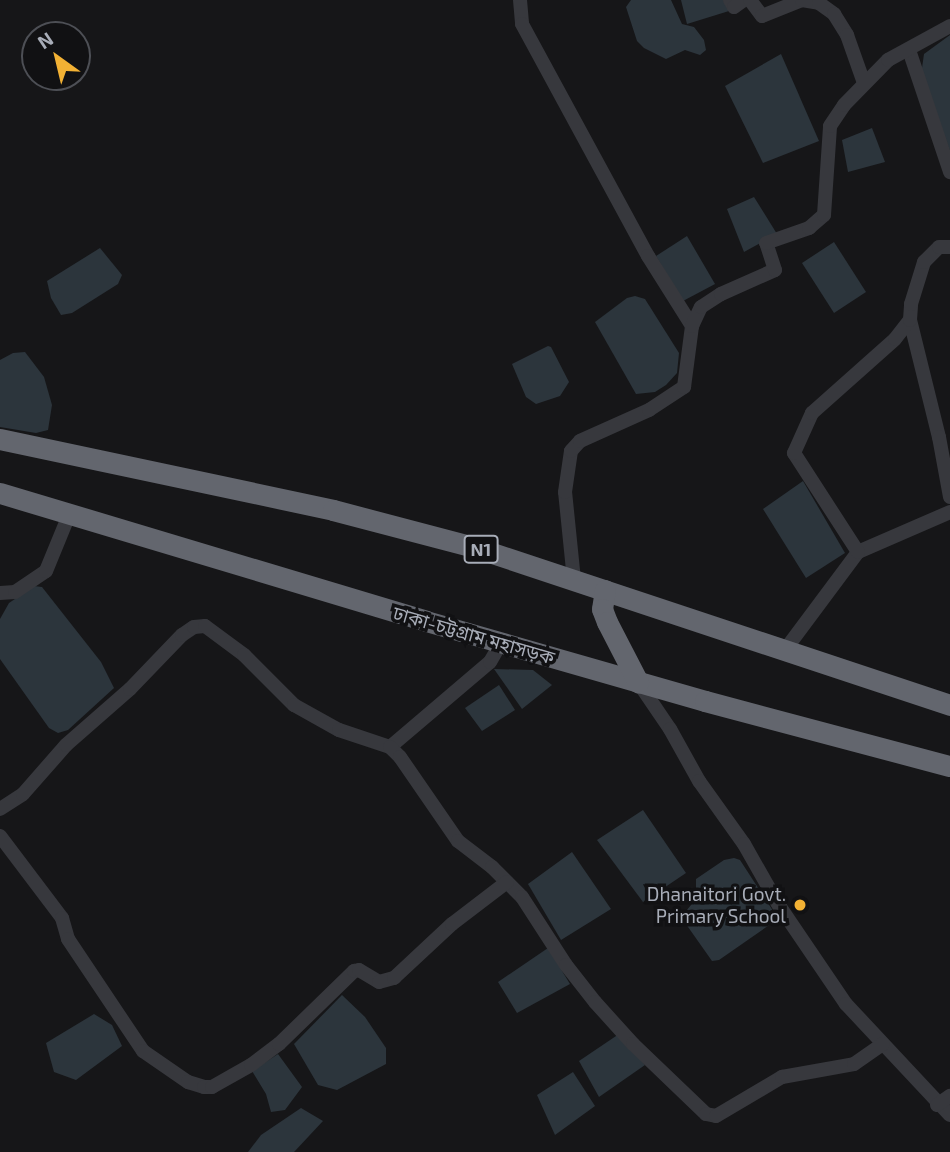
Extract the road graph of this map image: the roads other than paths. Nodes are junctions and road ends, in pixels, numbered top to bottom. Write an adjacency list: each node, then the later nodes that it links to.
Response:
1 (520, 0): 10 (street)
2 (730, 0): 3 (street)
3 (747, 0): 6 (street)
4 (950, 26): 5 (street)
5 (909, 50): 6 (street); 7 (street)
6 (864, 83): 10 (street)
7 (950, 172)
8 (950, 247): 9 (street)
9 (910, 320): 13 (street); 16 (street)
10 (692, 326): 17 (street)
11 (0, 439): 17 (highway, N1)
12 (0, 494): 15 (highway, ঢাকা-চট্টগ্রাম মহাসড়ক)
13 (950, 497)
14 (950, 512): 16 (street)
15 (69, 515): 19 (street); 20 (highway, ঢাকা-চট্টগ্রাম মহাসড়ক)
16 (858, 552): 21 (street)
17 (574, 580): 18 (highway, N1)
18 (604, 590): 21 (highway, N1); 22 (highway)
19 (0, 593)
20 (501, 643): 22 (highway, ঢাকা-চট্টগ্রাম মহাসড়ক); 24 (street)
21 (785, 650): 23 (highway, N1)
22 (638, 682): 25 (highway, ঢাকা-চট্টগ্রাম মহাসড়ক); 29 (street)
23 (950, 705)
24 (390, 747): 26 (street); 28 (street)
25 (950, 765)
26 (0, 809)
27 (0, 836): 28 (street)
28 (507, 882): 29 (street)
29 (883, 1044): 31 (street)
30 (950, 1096): 31 (street)
31 (937, 1105): 32 (street)
32 (950, 1115)

